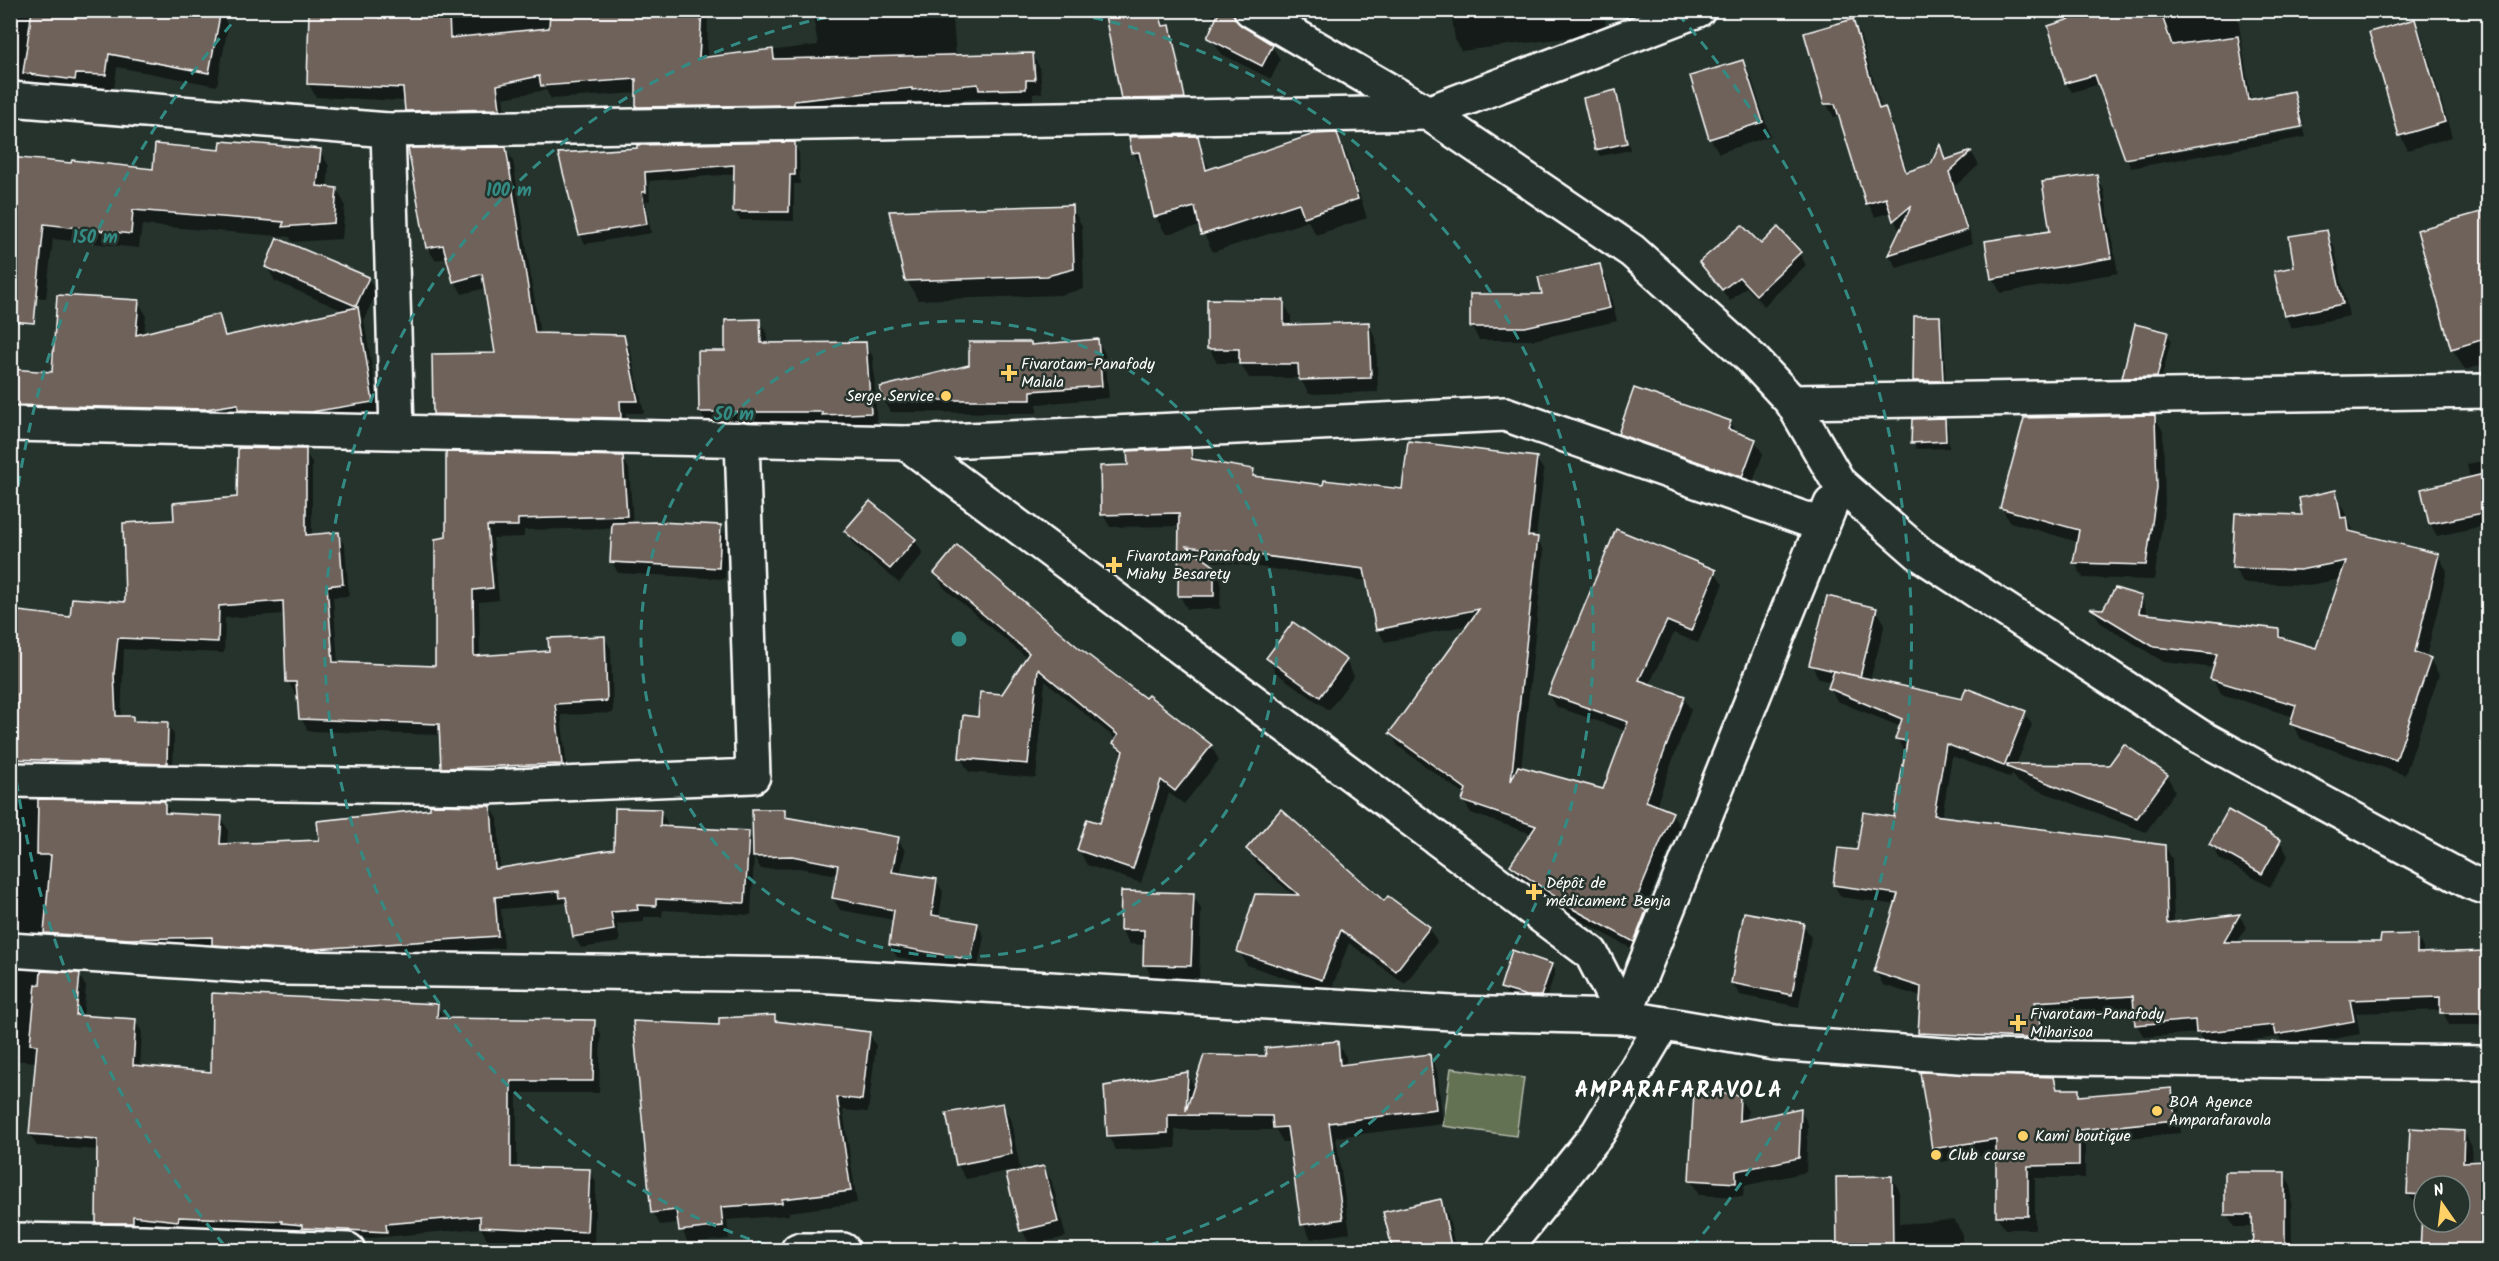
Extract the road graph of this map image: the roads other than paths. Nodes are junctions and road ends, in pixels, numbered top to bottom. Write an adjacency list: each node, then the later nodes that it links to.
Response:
1 (1251, 10): 4 (street)
2 (1698, 10): 4 (street)
3 (10, 99): 5 (street)
4 (1428, 113): 5 (street); 7 (street)
5 (388, 130): 9 (street)
6 (2488, 391): 7 (street)
7 (1792, 402): 12 (street)
8 (10, 424): 9 (street)
9 (397, 431): 10 (street)
10 (742, 439): 11 (street); 14 (street)
11 (906, 443): 13 (street); 17 (street)
12 (1839, 483): 13 (street); 15 (street)
13 (1822, 525): 17 (street)
14 (10, 780)
15 (2488, 888)
16 (10, 950): 17 (street)
17 (1624, 1017): 18 (street)
18 (1663, 1024): 19 (street); 24 (street)
19 (2488, 1063)
20 (10, 1240): 21 (street)
21 (348, 1251)
22 (798, 1251): 23 (street)
23 (843, 1251)
24 (1504, 1251)

